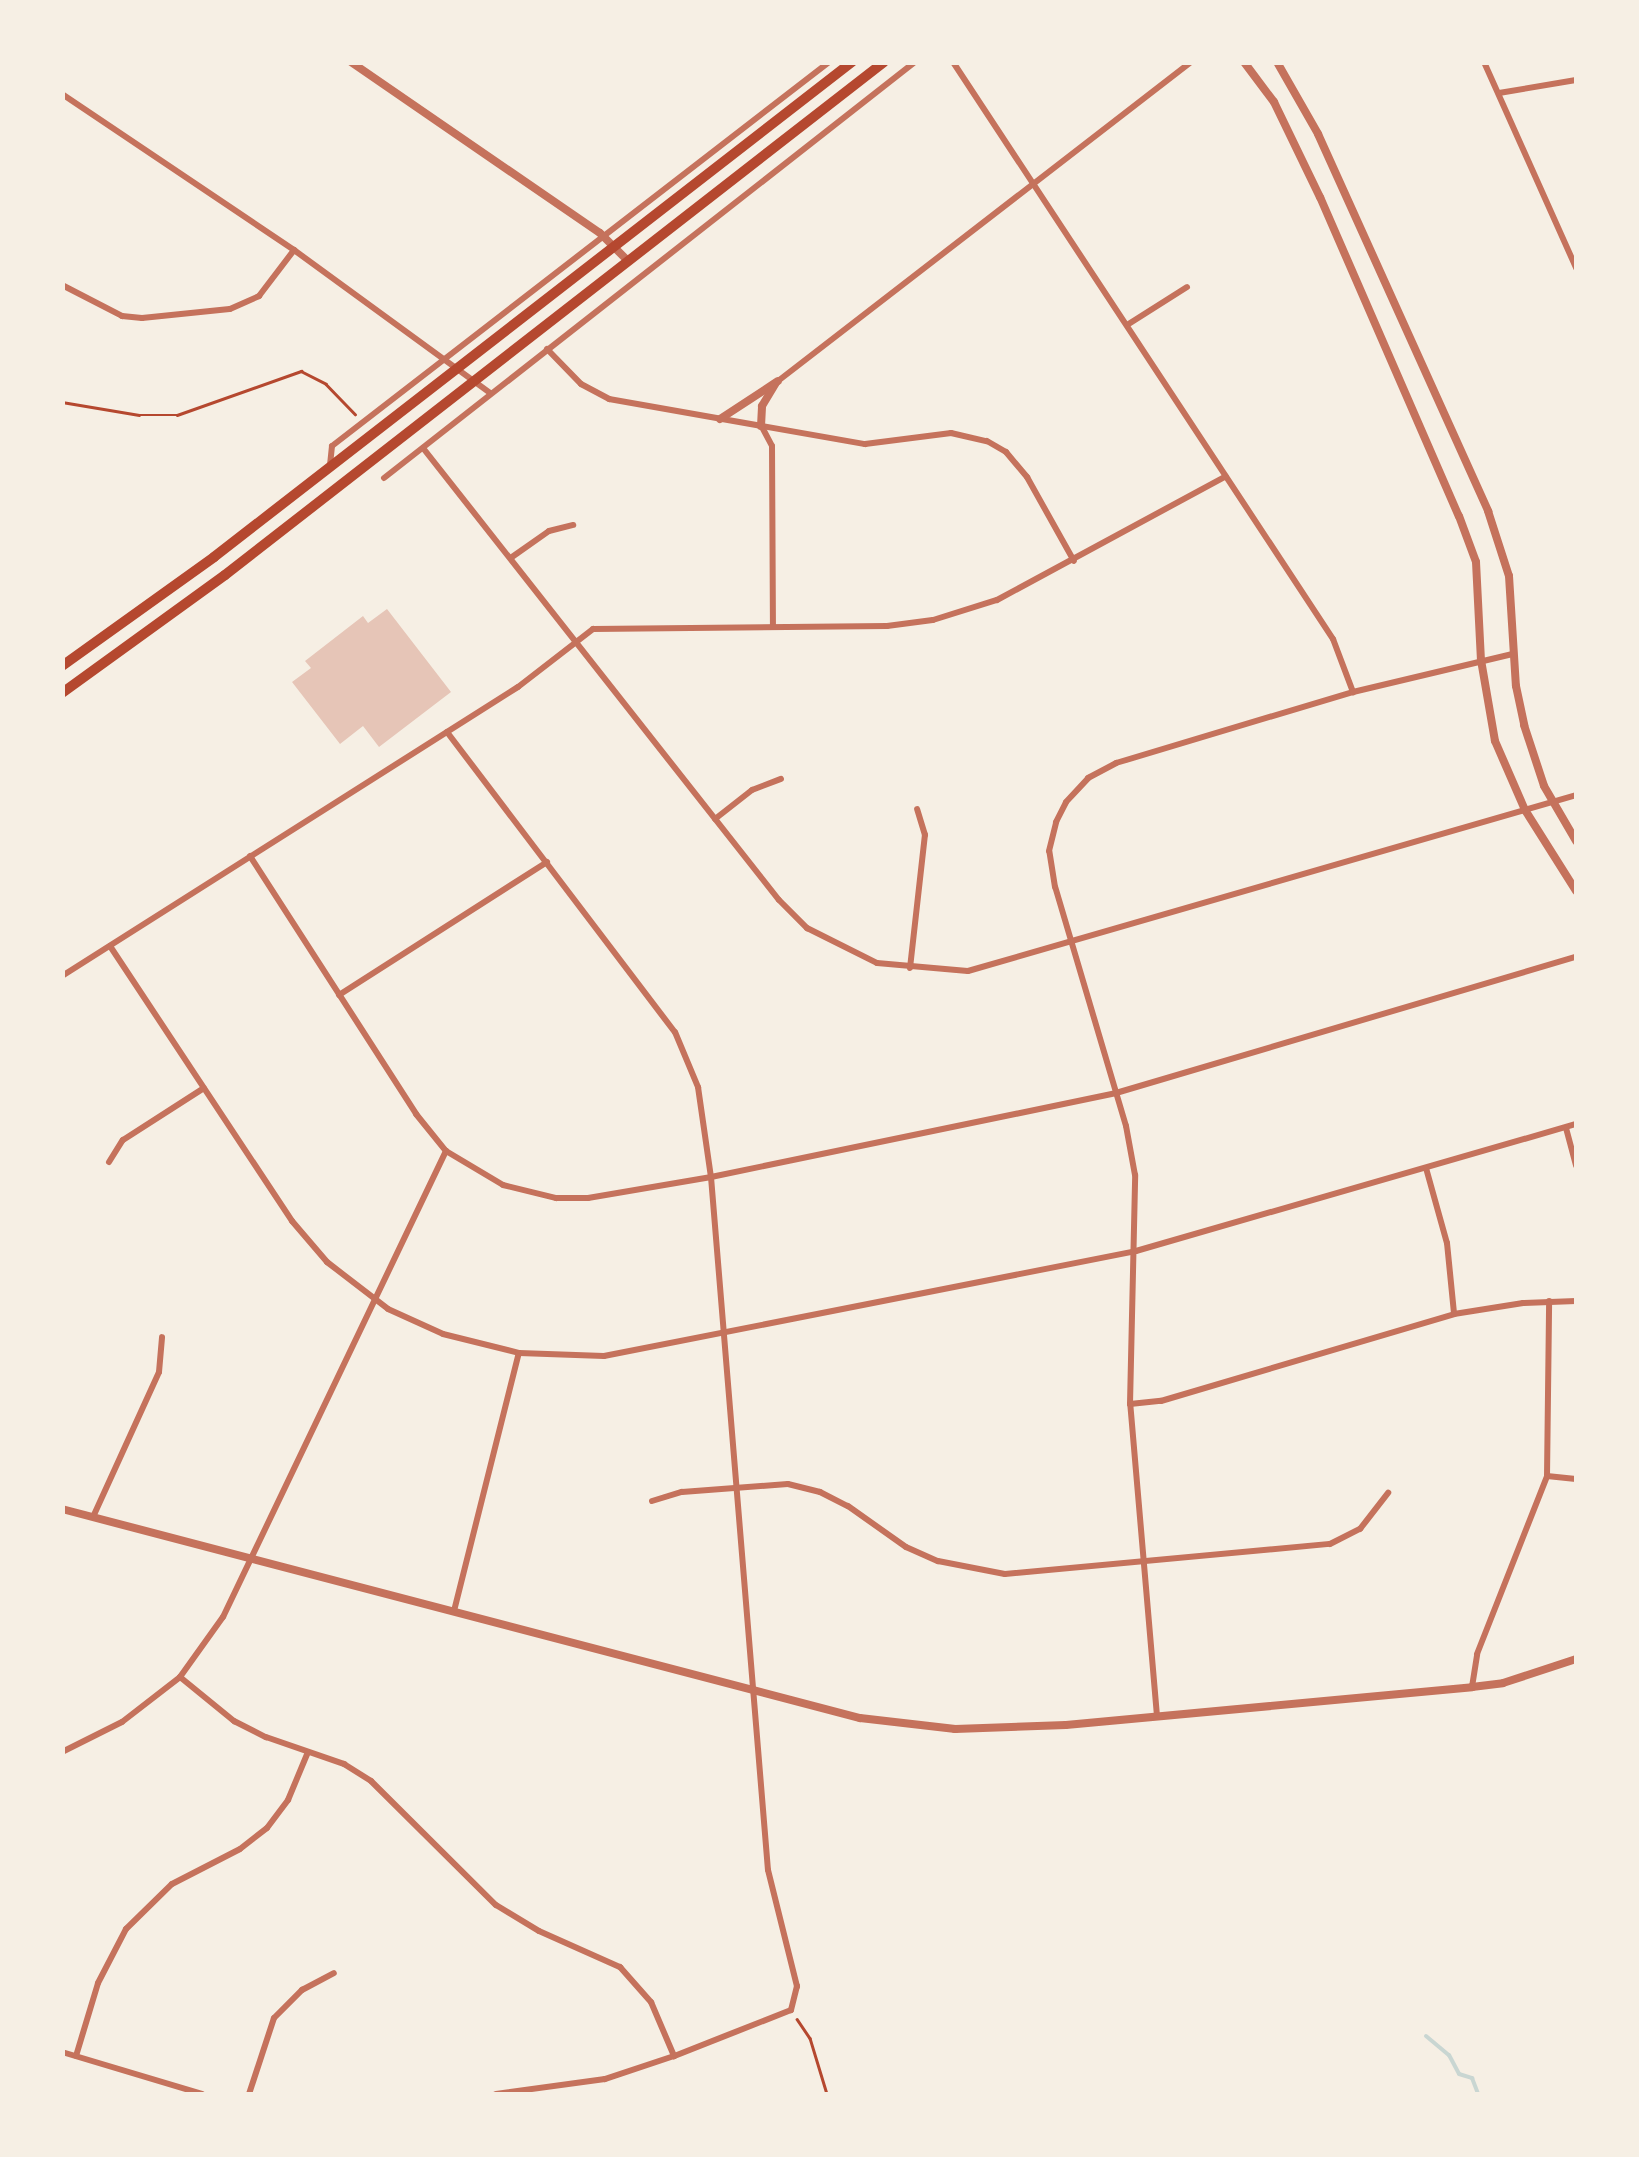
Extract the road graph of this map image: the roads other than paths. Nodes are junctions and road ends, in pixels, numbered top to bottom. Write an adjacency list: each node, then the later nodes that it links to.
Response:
1 (351, 62): 15 (street)
2 (852, 62): 15 (main road)
3 (884, 62): 17 (main road)
4 (915, 62): 22 (street)
5 (952, 62): 14 (street)
6 (1191, 62): 14 (street)
7 (1244, 62): 41 (street)
8 (1277, 62): 40 (street)
9 (1484, 62): 12 (street)
10 (822, 64): 15 (street)
11 (1576, 80): 12 (street)
12 (1498, 93): 18 (street)
13 (62, 94): 16 (street)
14 (1032, 182): 21 (street); 25 (street)
15 (610, 241): 17 (street); 23 (main road)
16 (294, 250): 19 (street); 23 (street)
17 (628, 260): 24 (main road)
18 (1575, 263)
19 (62, 285)
20 (1187, 286): 21 (street)
21 (1127, 325): 31 (street)
22 (547, 349): 26 (street); 27 (street)
23 (452, 364): 24 (street); 30 (main road); 30 (street)
24 (474, 380): 26 (street); 37 (main road)
25 (778, 380): 27 (street); 28 (street)
26 (490, 393): 29 (street)
27 (720, 419): 28 (street)
28 (762, 426): 36 (street); 38 (street)
29 (423, 448): 32 (street); 34 (street)
30 (330, 466): 35 (main road)
31 (1226, 476): 36 (street); 43 (street)
32 (384, 478)
33 (573, 525): 34 (street)
34 (512, 556): 39 (street)
35 (214, 557): 37 (main road); 42 (main road)
36 (1074, 560): 38 (street)
37 (225, 574): 44 (main road)
38 (773, 625): 39 (street)
39 (577, 640): 45 (street); 51 (street)
40 (1513, 654): 41 (street); 48 (street)
41 (1481, 660): 43 (street); 50 (street)
42 (62, 666)
43 (1352, 692): 56 (street)
44 (62, 694)
45 (447, 732): 53 (street); 54 (street)
46 (781, 779): 51 (street)
47 (1576, 794): 48 (street)
48 (1553, 802): 50 (street); 52 (street)
49 (917, 810): 59 (street)
50 (1524, 810): 55 (street); 56 (street)
51 (716, 819): 59 (street)
52 (1576, 841)
53 (250, 856): 57 (street); 61 (street)
54 (546, 862): 61 (street); 70 (street)
55 (1576, 891)
56 (1072, 941): 59 (street); 63 (street)
57 (110, 946): 60 (street); 62 (street)
58 (1576, 958): 63 (street)
59 (910, 968)
60 (62, 976)
61 (340, 995): 66 (street)
62 (204, 1088): 67 (street); 72 (street)
63 (1116, 1094): 70 (street); 71 (street)
64 (1576, 1124): 65 (street)
65 (1566, 1128): 68 (street); 69 (street)
66 (446, 1151): 70 (street); 72 (street)
67 (109, 1162)
68 (1576, 1166)
69 (1426, 1168): 71 (street); 75 (street)
70 (710, 1176): 76 (street)
71 (1136, 1251): 76 (street); 79 (street)
72 (375, 1299): 78 (street); 87 (street)
73 (1549, 1301): 74 (street); 75 (street); 80 (street)
74 (1576, 1301)
75 (1454, 1314): 79 (street)
76 (724, 1334): 78 (street); 82 (street)
77 (162, 1338): 86 (street)
78 (519, 1353): 89 (street)
79 (1130, 1404): 88 (street)
80 (1547, 1476): 81 (street); 92 (street)
81 (1576, 1479)
82 (736, 1488): 84 (street); 88 (street); 93 (street)
83 (1388, 1493): 88 (street)
84 (652, 1501)
85 (62, 1508): 86 (street)
86 (92, 1516): 87 (street)
87 (252, 1558): 89 (street); 91 (street)
88 (1143, 1563): 94 (street)
89 (454, 1611): 93 (street)
90 (1576, 1660): 92 (street)
91 (180, 1677): 95 (street); 96 (street)
92 (1472, 1687): 94 (street)
93 (754, 1690): 94 (street); 100 (street)
94 (1157, 1716)
95 (62, 1752)
96 (308, 1752): 99 (street); 100 (street)
97 (334, 1973): 102 (street)
98 (62, 2052): 99 (street)
99 (76, 2056): 101 (street)
100 (674, 2056): 103 (street)
101 (202, 2094)
102 (249, 2094)
103 (496, 2094)

